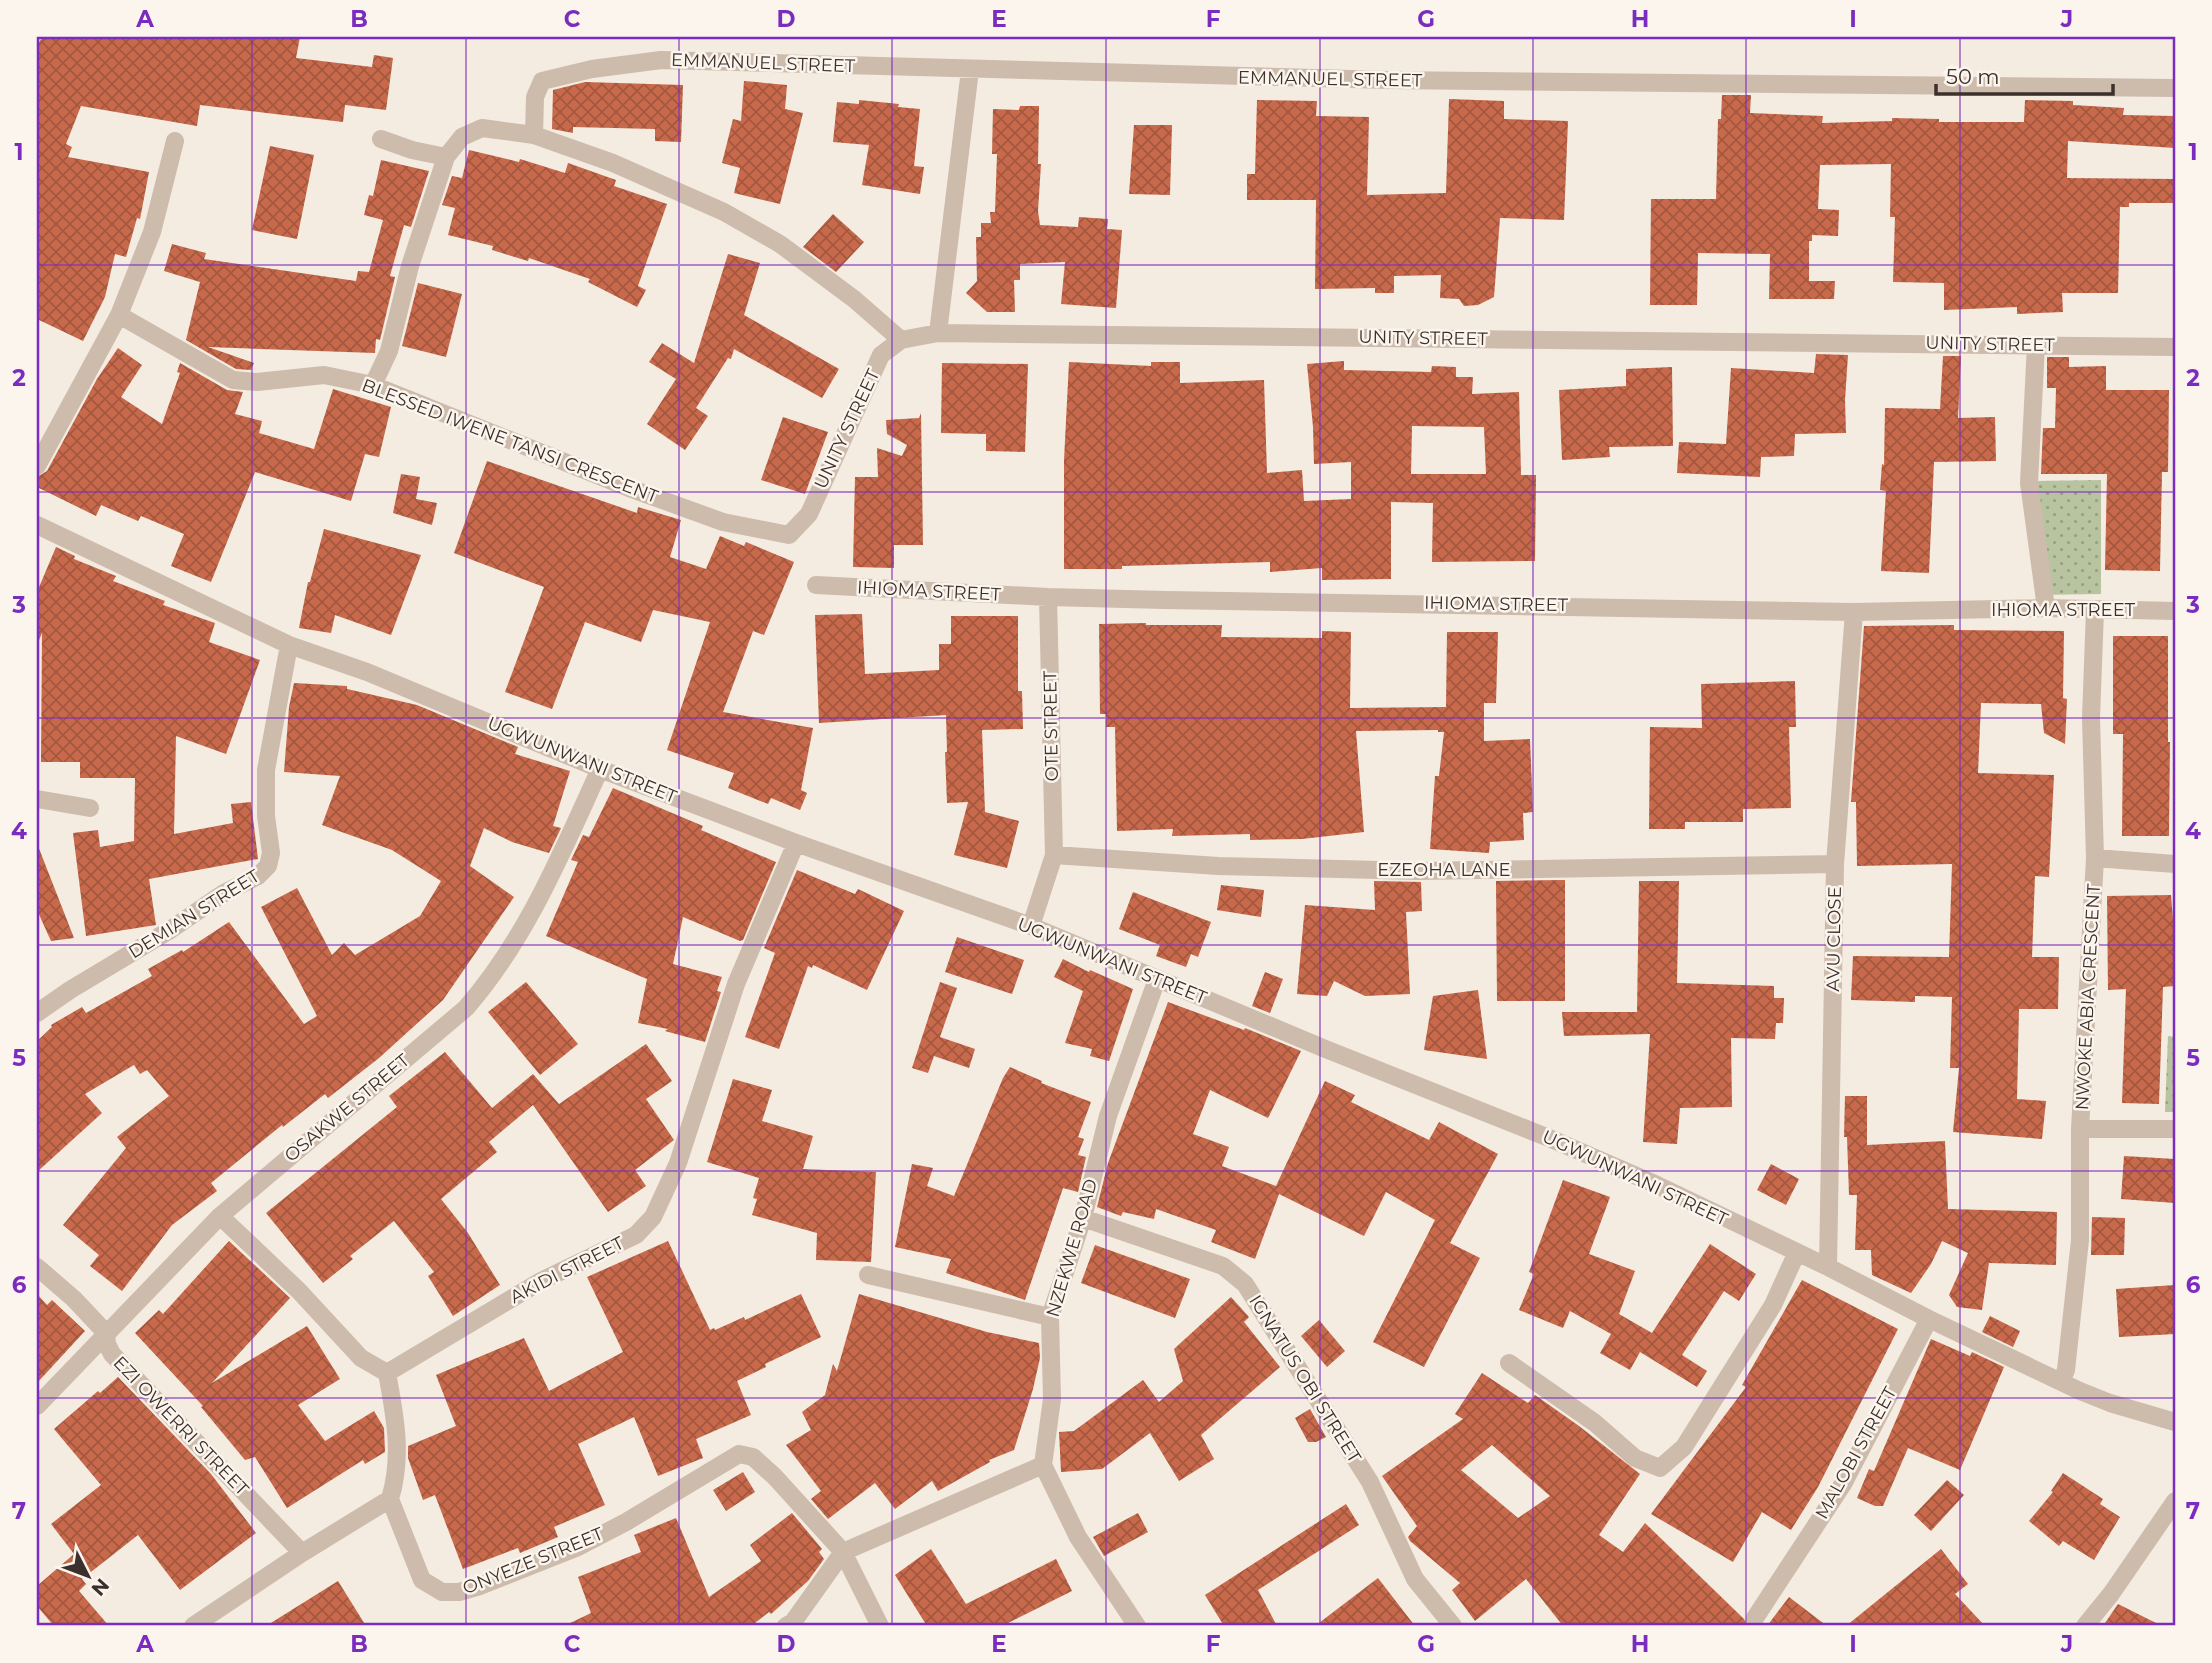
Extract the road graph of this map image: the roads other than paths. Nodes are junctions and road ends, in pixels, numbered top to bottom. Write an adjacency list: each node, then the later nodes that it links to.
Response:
1 (970, 69): 2 (street, EMMANUEL STREET); 3 (street, EMMANUEL STREET); 8 (street)
2 (2175, 88)
3 (534, 135): 6 (street); 9 (street)
4 (381, 139): 6 (street)
5 (175, 141): 7 (street)
6 (446, 157): 12 (street)
7 (119, 315): 12 (street, BLESSED IWENE TANSI CRESCENT); 13 (street)
8 (938, 333): 9 (street, UNITY STREET); 10 (street, UNITY STREET)
9 (901, 340): 15 (street, UNITY STREET)
10 (2036, 345): 11 (street, UNITY STREET); 18 (street)
11 (2175, 347)
12 (373, 384): 15 (street, BLESSED IWENE TANSI CRESCENT)
13 (37, 466)
14 (37, 526): 22 (street, UGWUNWANI STREET)
15 (789, 535)
16 (816, 585): 17 (street, IHIOMA STREET)
17 (1048, 597): 21 (street, IHIOMA STREET); 27 (street, OTE STREET)
18 (2046, 608): 19 (street, IHIOMA STREET); 21 (street, IHIOMA STREET)
19 (2095, 610): 20 (street, IHIOMA STREET); 28 (street, NWOKE ABIA CRESCENT)
20 (2175, 611)
21 (1854, 612): 29 (street, AVU CLOSE)
22 (289, 645): 23 (street, UGWUNWANI STREET); 33 (street, DEMIAN STREET)
23 (600, 769): 26 (street, UGWUNWANI STREET); 36 (street, OSAKWE STREET)
24 (37, 799): 25 (street)
25 (90, 808)
26 (796, 843): 31 (street, UGWUNWANI STREET); 46 (street, AKIDI STREET)
27 (1054, 855): 29 (street, EZEOHA LANE); 31 (street, OTE STREET)
28 (2095, 858): 30 (street); 34 (street, NWOKE ABIA CRESCENT)
29 (1835, 864): 40 (street, AVU CLOSE)
30 (2175, 864)
31 (1031, 926): 32 (street, UGWUNWANI STREET)
32 (1157, 979): 37 (street, NZEKWE ROAD); 38 (street, UGWUNWANI STREET)
33 (37, 1013)
34 (2080, 1129): 35 (street); 47 (street, NWOKE ABIA CRESCENT)
35 (2175, 1129)
36 (220, 1216): 44 (street, OSAKWE STREET); 46 (street)
37 (1083, 1218): 42 (street, NZEKWE ROAD); 60 (street, IGNATUS OBI STREET)
38 (1797, 1252): 40 (street, UGWUNWANI STREET); 45 (street)
39 (37, 1267): 44 (street, EZI OWERRI STREET)
40 (1828, 1267): 43 (street, UGWUNWANI STREET)
41 (868, 1275): 42 (street)
42 (1050, 1317): 50 (street, NZEKWE ROAD)
43 (1928, 1320): 47 (street, UGWUNWANI STREET); 55 (street, MALOBI STREET)
44 (106, 1333): 48 (street, OSAKWE STREET); 54 (street, EZI OWERRI STREET)
45 (1509, 1363)
46 (387, 1373): 51 (street)
47 (2061, 1382): 49 (street, UGWUNWANI STREET)
48 (37, 1406)
49 (2175, 1422)
50 (1043, 1465): 53 (street); 59 (street)
51 (390, 1499): 53 (street, ONYEZE STREET); 54 (street)
52 (2175, 1501): 61 (street)
53 (843, 1552): 57 (street); 58 (street)
54 (302, 1553): 56 (street)
55 (1755, 1618)
56 (193, 1626)
57 (786, 1626)
58 (880, 1626)
59 (1137, 1626)
60 (1453, 1626)
61 (2085, 1626)

